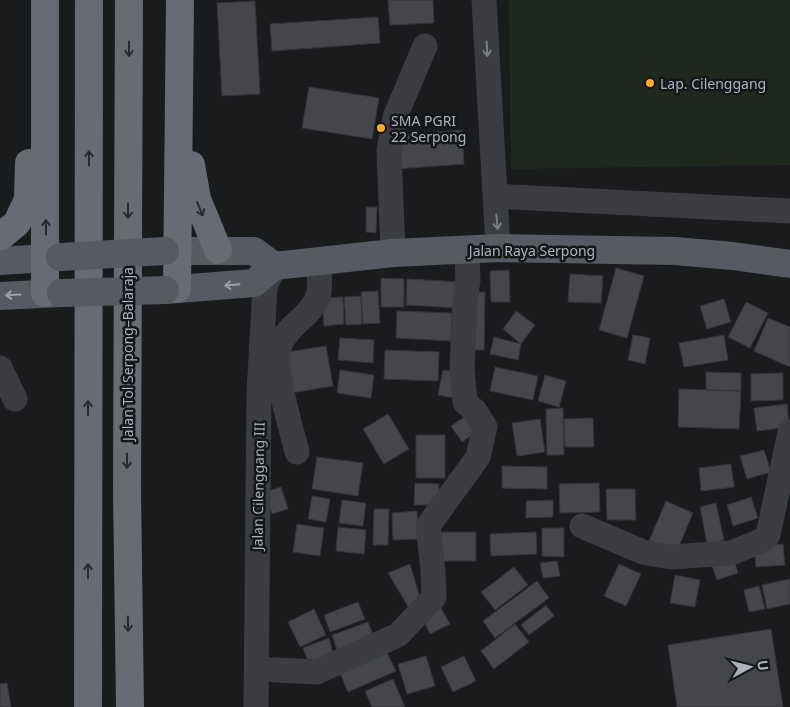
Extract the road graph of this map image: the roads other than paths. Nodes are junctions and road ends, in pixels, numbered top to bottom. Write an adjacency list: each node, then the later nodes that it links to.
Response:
1 (89, 0): 30 (highway, one-way to 1)
2 (129, 0): 31 (highway, Jalan Tol Serpong–Balaraja, one-way to 31)
3 (180, 0): 7 (highway)
4 (484, 0): 8 (street, one-way to 8)
5 (46, 12): 10 (highway); 16 (highway, one-way to 5)
6 (425, 46): 15 (street)
7 (180, 92): 12 (highway, one-way to 12); 14 (highway)
8 (495, 196): 9 (street); 11 (street, one-way to 11)
9 (790, 211)
10 (0, 236)
11 (498, 248): 13 (main road, Jalan Raya Serpong); 19 (main road, Jalan Raya Serpong)
12 (218, 250): 14 (main road); 20 (main road)
13 (467, 250): 15 (main road, Jalan Raya Serpong); 29 (street)
14 (171, 251): 16 (main road, bridge); 21 (highway)
15 (393, 253): 18 (main road, Jalan Raya Serpong)
16 (53, 257): 17 (main road); 22 (highway)
17 (0, 261)
18 (319, 261): 20 (main road, Jalan Raya Serpong); 27 (street)
19 (790, 264)
20 (274, 266): 21 (main road, one-way to 21); 29 (street, Jalan Cilenggang III)
21 (171, 289): 22 (main road, bridge)
22 (53, 293): 23 (main road, one-way to 23)
23 (0, 296)
24 (0, 368): 25 (street)
25 (15, 399)
26 (790, 432): 28 (street)
27 (297, 452)
28 (582, 526)
29 (257, 668): 32 (street, Jalan Cilenggang III)
30 (88, 707)
31 (130, 707)
32 (256, 707)

